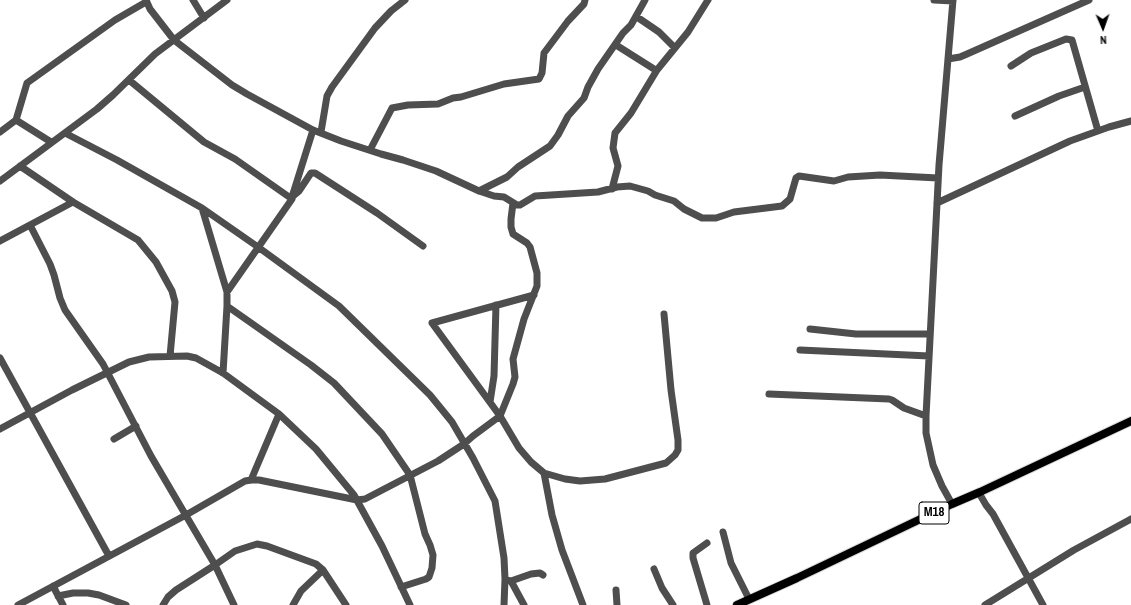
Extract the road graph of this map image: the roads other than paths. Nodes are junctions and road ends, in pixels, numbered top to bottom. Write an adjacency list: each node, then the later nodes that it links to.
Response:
1 (193, 0): 12 (street)
2 (227, 0): 12 (street)
3 (405, 0): 27 (street)
4 (585, 0): 30 (street)
5 (645, 0): 11 (street)
6 (708, 0): 15 (street)
7 (934, 0): 10 (street)
8 (1089, 0): 16 (street)
9 (146, 1): 13 (street); 22 (street)
10 (953, 1): 16 (street)
11 (637, 17): 14 (street); 15 (street)
12 (204, 18): 13 (street)
13 (174, 40): 19 (street); 24 (street)
14 (616, 45): 18 (street); 35 (street)
15 (675, 48): 18 (street)
16 (948, 59): 32 (street)
17 (1011, 66): 20 (street)
18 (657, 70): 34 (street)
19 (129, 80): 28 (street); 36 (street)
20 (1085, 87): 21 (street); 25 (street)
21 (1015, 116)
22 (16, 120): 26 (street); 29 (street)
23 (1131, 121): 25 (street)
24 (313, 130): 27 (street); 36 (street)
25 (1098, 131): 38 (street)
26 (0, 132)
27 (321, 132): 30 (street)
28 (65, 133): 29 (street); 40 (street)
29 (52, 142): 31 (street)
30 (370, 150): 35 (street)
31 (20, 166): 33 (street); 37 (street)
32 (938, 178): 34 (street); 38 (street)
33 (0, 181)
34 (612, 189): 39 (street)
35 (480, 191): 39 (street)
36 (292, 198): 43 (street); 44 (street)
37 (73, 202): 41 (street); 53 (street)
38 (937, 202): 51 (street)
39 (513, 203): 46 (street)
40 (202, 208): 44 (street); 45 (street)
41 (30, 225): 42 (street); 56 (street)
42 (0, 242)
43 (423, 246)
44 (258, 247): 45 (street); 68 (street)
45 (227, 292): 48 (street)
46 (534, 295): 47 (street); 62 (street)
47 (496, 305): 59 (street); 59 (street)
48 (227, 306): 57 (street); 70 (street)
49 (664, 314): 69 (street)
50 (810, 329): 51 (street)
51 (930, 334): 54 (street)
52 (800, 350): 54 (street)
53 (170, 356): 56 (street); 57 (street)
54 (929, 356): 63 (street)
55 (0, 358): 60 (street)
56 (108, 373): 60 (street); 65 (street)
57 (223, 373): 61 (street)
58 (769, 394): 63 (street)
59 (490, 402): 62 (street)
60 (30, 412): 66 (street); 79 (street)
61 (279, 414): 71 (street); 73 (street)
62 (500, 416): 68 (street); 69 (street)
63 (926, 416): 74 (street)
64 (1131, 421): 72 (main road, M18)
65 (136, 426): 67 (street); 75 (street)
66 (0, 429)
67 (114, 439)
68 (464, 444): 70 (street); 85 (street)
69 (544, 473): 101 (street)
70 (410, 475): 73 (street); 87 (street)
71 (251, 480): 73 (street); 75 (street)
72 (979, 493): 74 (main road, M18); 84 (street)
73 (357, 500): 87 (street)
74 (952, 504): 90 (main road, M18)
75 (186, 515): 79 (street); 80 (street)
76 (1131, 519): 84 (street)
77 (723, 532): 90 (street)
78 (707, 542): 104 (street)
79 (109, 556): 86 (street)
80 (215, 564): 82 (street); 94 (street); 95 (street)
81 (654, 569): 103 (street)
82 (323, 570): 96 (street); 97 (street)
83 (543, 575): 85 (street)
84 (1028, 579): 106 (street); 107 (street)
85 (508, 580): 99 (street); 100 (street)
86 (53, 586): 89 (street); 91 (street)
87 (401, 587): 98 (street)
88 (616, 590): 102 (street)
89 (58, 596): 92 (street); 93 (street)
90 (749, 599): 105 (main road, M18)
91 (18, 605)
92 (63, 605)
93 (126, 605)
94 (163, 605)
95 (234, 605)
96 (293, 605)
97 (346, 605)
98 (410, 605)
99 (504, 605)
100 (524, 605)
101 (583, 605)
102 (617, 605)
103 (673, 605)
104 (707, 605)
105 (737, 605)
106 (985, 605)
107 (1043, 605)

